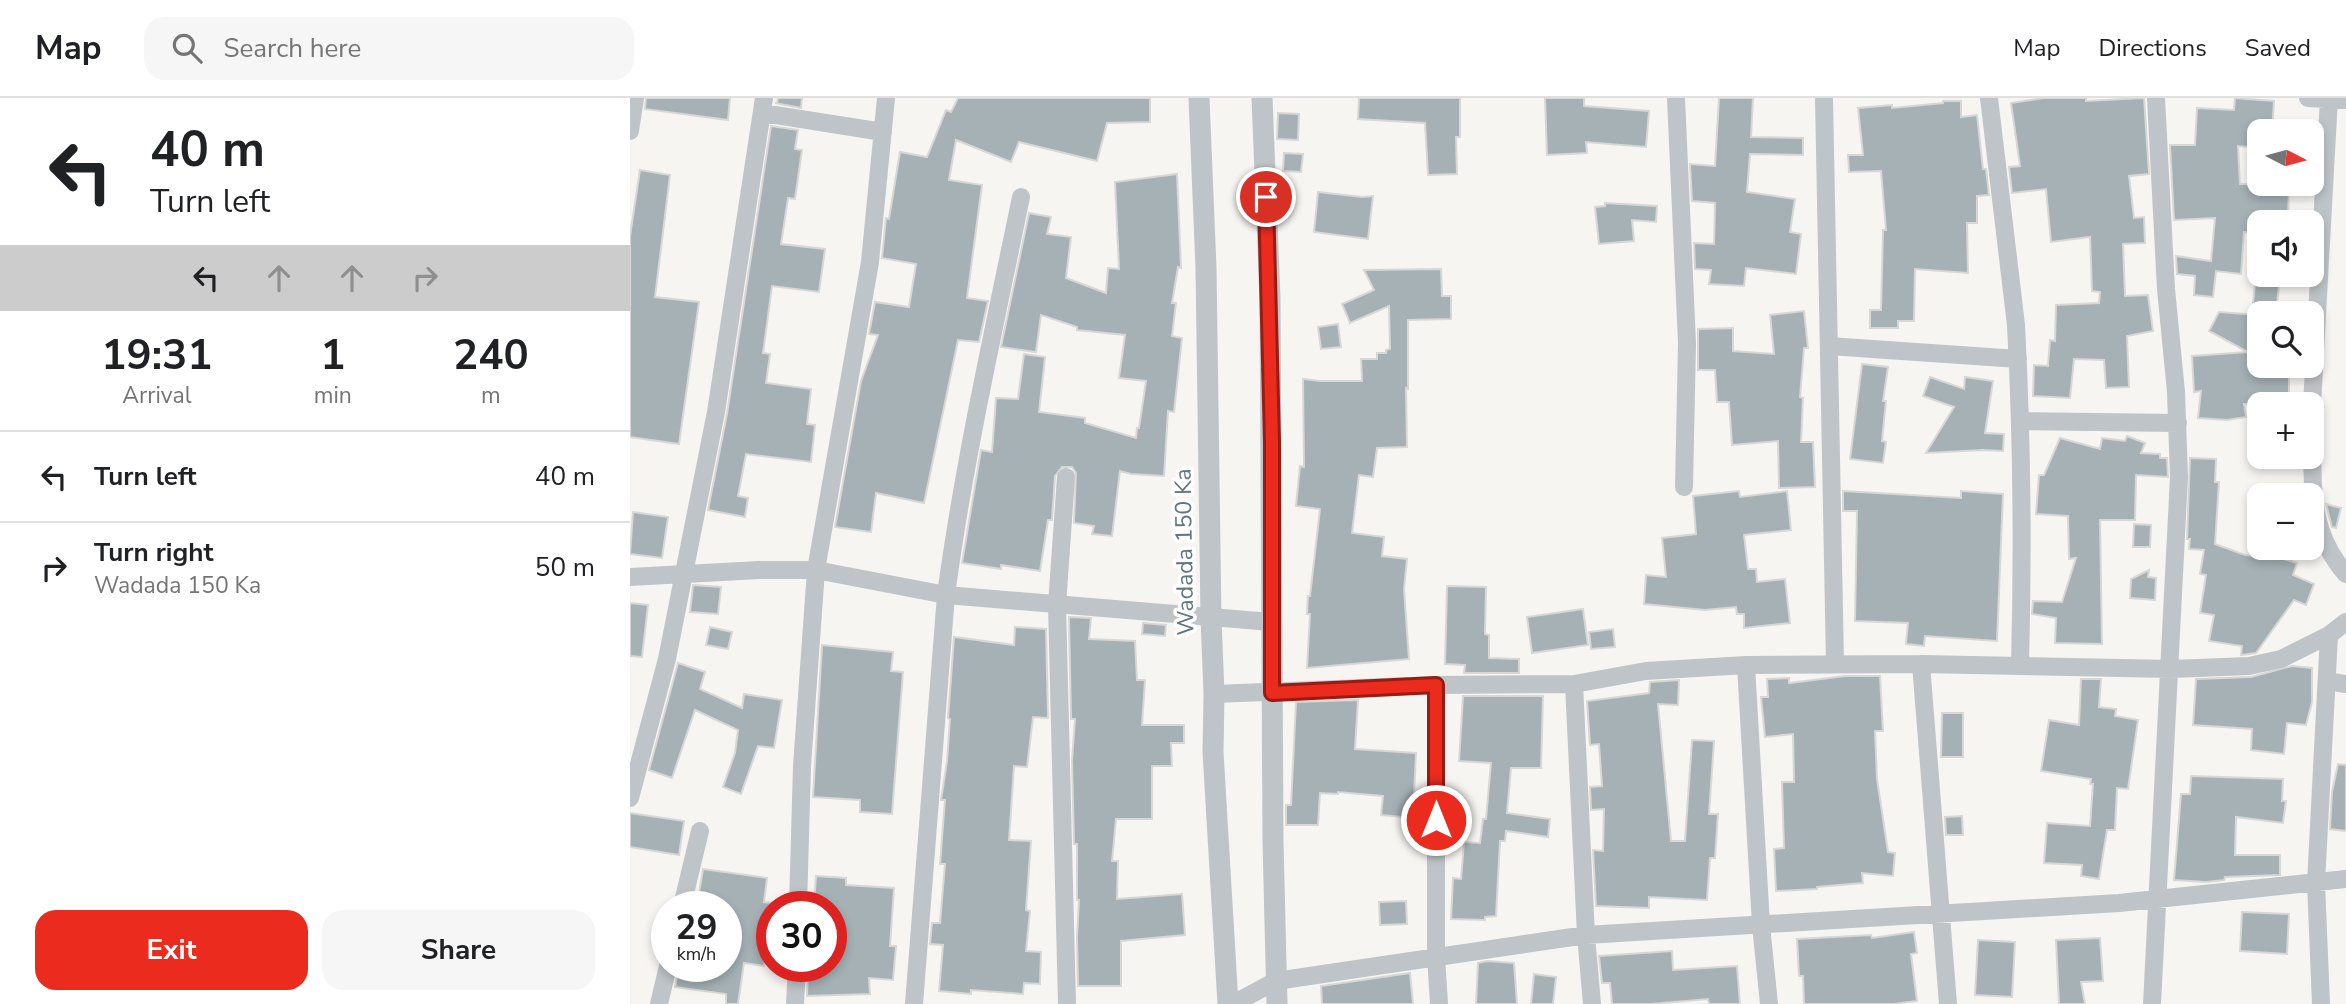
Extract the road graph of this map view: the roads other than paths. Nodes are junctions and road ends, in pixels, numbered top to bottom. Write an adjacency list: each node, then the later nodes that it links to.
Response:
1 (635, 98): 12 (street)
2 (886, 98): 13 (street)
3 (1199, 98): 29 (street, Wadada 150 Ka)
4 (1262, 98): 30 (street)
5 (1676, 98): 22 (street)
6 (1824, 98): 15 (street)
7 (1989, 98): 16 (street)
8 (2156, 98): 19 (street)
9 (2308, 98): 10 (street)
10 (2334, 100): 17 (street)
11 (763, 105): 13 (street); 25 (street)
12 (630, 131)
13 (883, 132): 23 (street)
14 (1021, 197): 27 (street)
15 (1829, 346): 16 (street); 33 (street)
16 (2018, 359): 18 (street)
17 (2313, 392)
18 (2021, 421): 19 (street); 36 (street)
19 (2178, 423): 37 (street)
20 (2312, 469): 24 (street)
21 (1066, 477): 28 (street)
22 (1684, 487)
23 (816, 570): 25 (street); 27 (street); 49 (street)
24 (2346, 574)
25 (683, 576): 26 (street); 44 (street)
26 (630, 577)
27 (946, 595): 28 (street); 60 (street)
28 (1057, 605): 29 (street); 61 (street)
29 (1210, 618): 30 (street); 43 (street, Wadada 150 Ka)
30 (1272, 622): 42 (street)
31 (2346, 622): 32 (street)
32 (2329, 635): 37 (street); 38 (street)
33 (1835, 663): 34 (street); 35 (street)
34 (1921, 664): 36 (street); 51 (street)
35 (1746, 665): 39 (street); 52 (street)
36 (2020, 665): 37 (street)
37 (2171, 669): 50 (street)
38 (2327, 681): 40 (street); 47 (street)
39 (1574, 684): 41 (street); 53 (street)
40 (2346, 684)
41 (1436, 685): 42 (street); 54 (street)
42 (1272, 693): 43 (street); 55 (street)
43 (1214, 694): 62 (street, Wadada 150 Ka)
44 (630, 798)
45 (700, 831): 48 (street)
46 (2346, 879): 47 (street)
47 (2316, 883): 50 (street); 70 (street)
48 (686, 891)
49 (798, 891)
50 (2156, 900): 51 (street); 69 (street)
51 (1940, 914): 52 (street); 68 (street)
52 (1761, 925): 53 (street); 67 (street)
53 (1586, 935): 54 (street); 66 (street)
54 (1436, 956): 55 (street); 65 (street)
55 (1276, 981): 63 (street); 64 (street)
56 (664, 982): 58 (street)
57 (797, 982): 59 (street)
58 (659, 1004)
59 (796, 1004)
60 (914, 1004)
61 (1067, 1004)
62 (1228, 1004)
63 (1233, 1004)
64 (1277, 1004)
65 (1439, 1004)
66 (1592, 1004)
67 (1769, 1004)
68 (1948, 1004)
69 (2152, 1004)
70 (2321, 1004)

